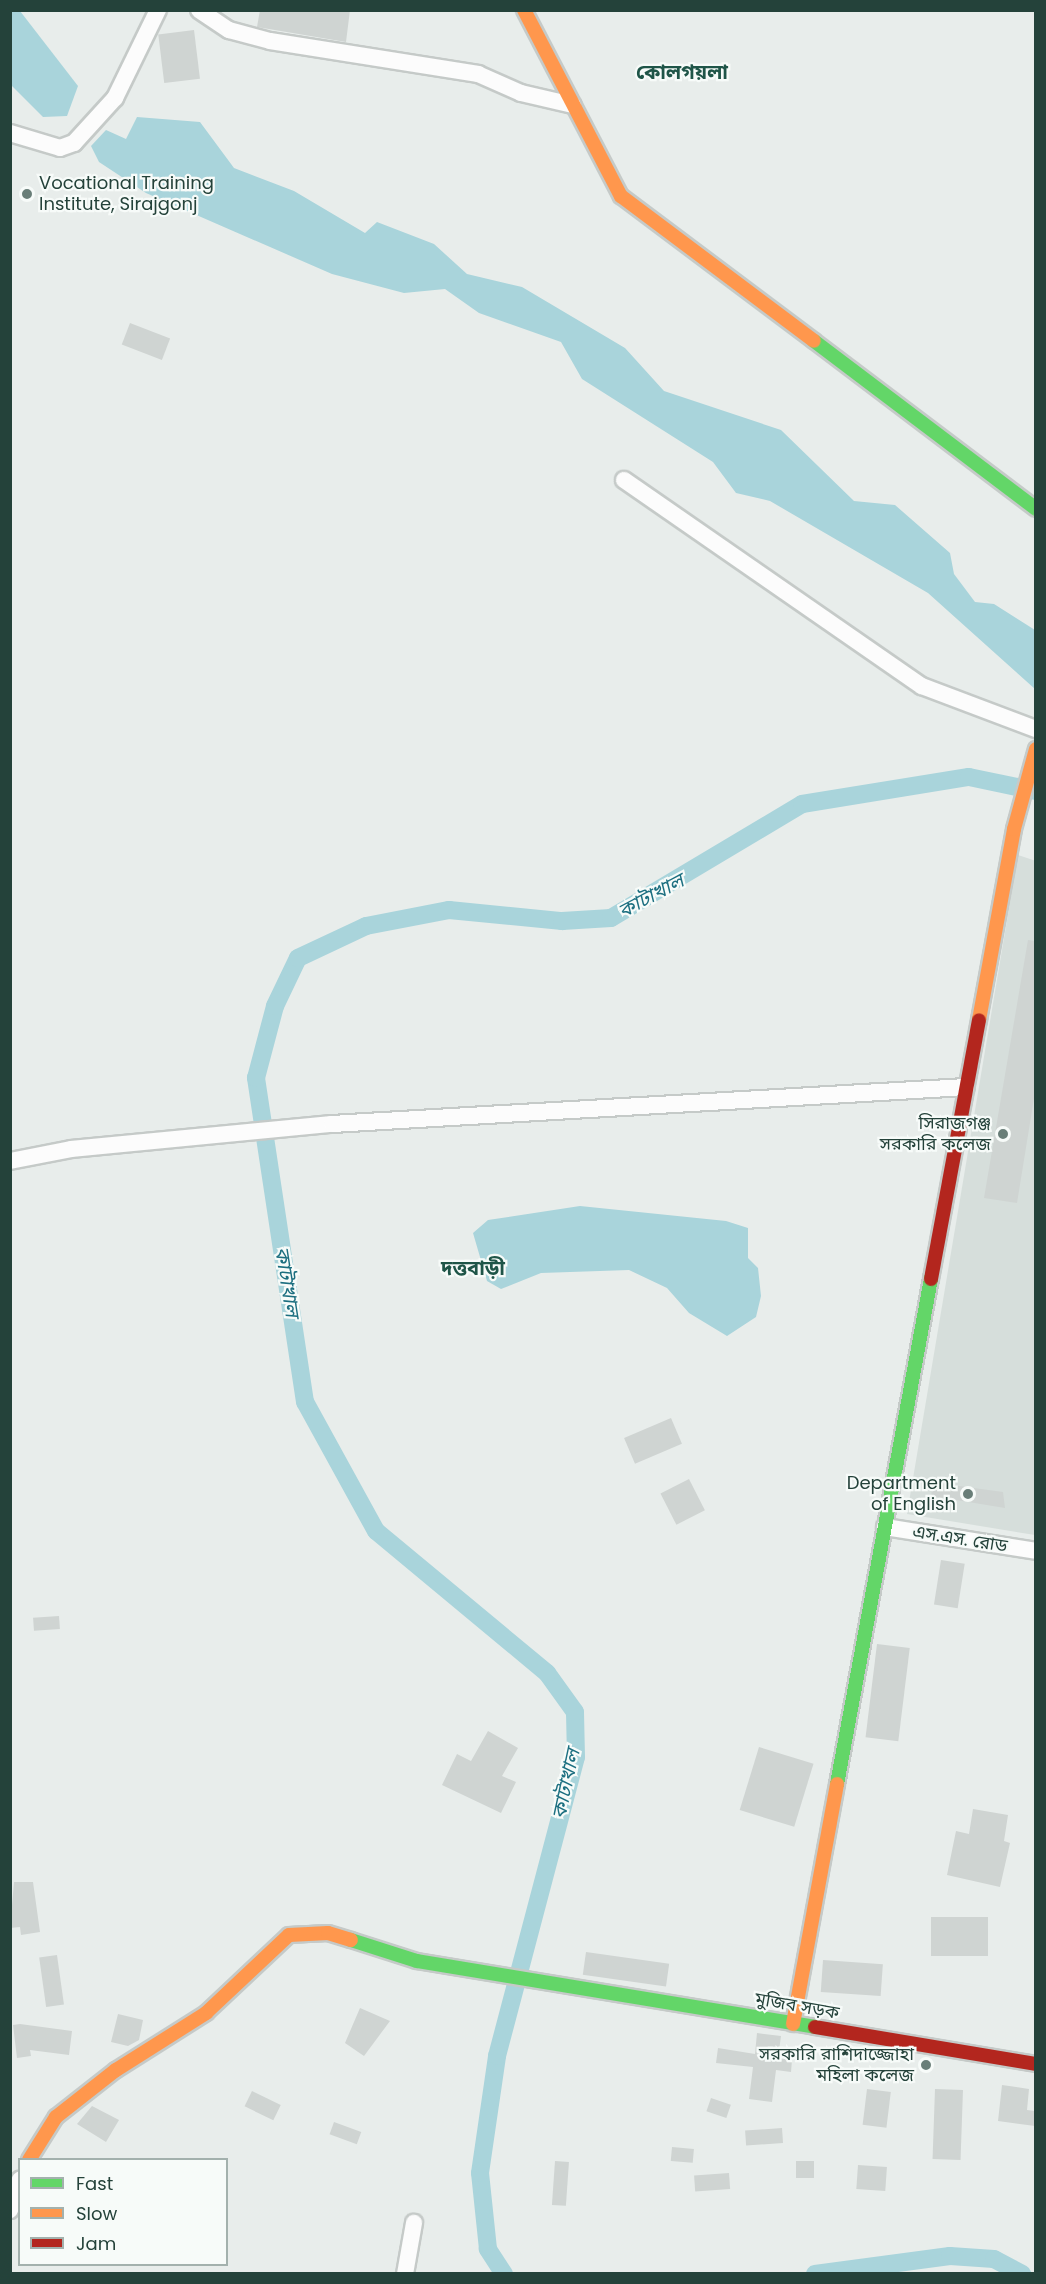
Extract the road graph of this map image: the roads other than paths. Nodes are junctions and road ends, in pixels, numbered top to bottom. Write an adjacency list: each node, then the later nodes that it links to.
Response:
1 (158, 10): 5 (street)
2 (199, 10): 4 (street)
3 (524, 10): 4 (street)
4 (573, 105): 7 (street)
5 (10, 133)
6 (624, 480): 8 (street)
7 (1035, 509)
8 (1035, 729)
9 (1035, 749): 10 (street)
10 (966, 1087): 11 (street); 12 (street)
11 (10, 1161)
12 (885, 1527): 13 (street, এস.এস. রোড); 14 (street)
13 (1035, 1551)
14 (793, 2024): 15 (street, মুজিব সড়ক); 16 (street, মুজিব সড়ক)
15 (1035, 2064)
16 (30, 2158)
17 (18, 2186): 18 (street)
18 (10, 2210)
19 (414, 2223): 20 (street)
20 (405, 2274)

